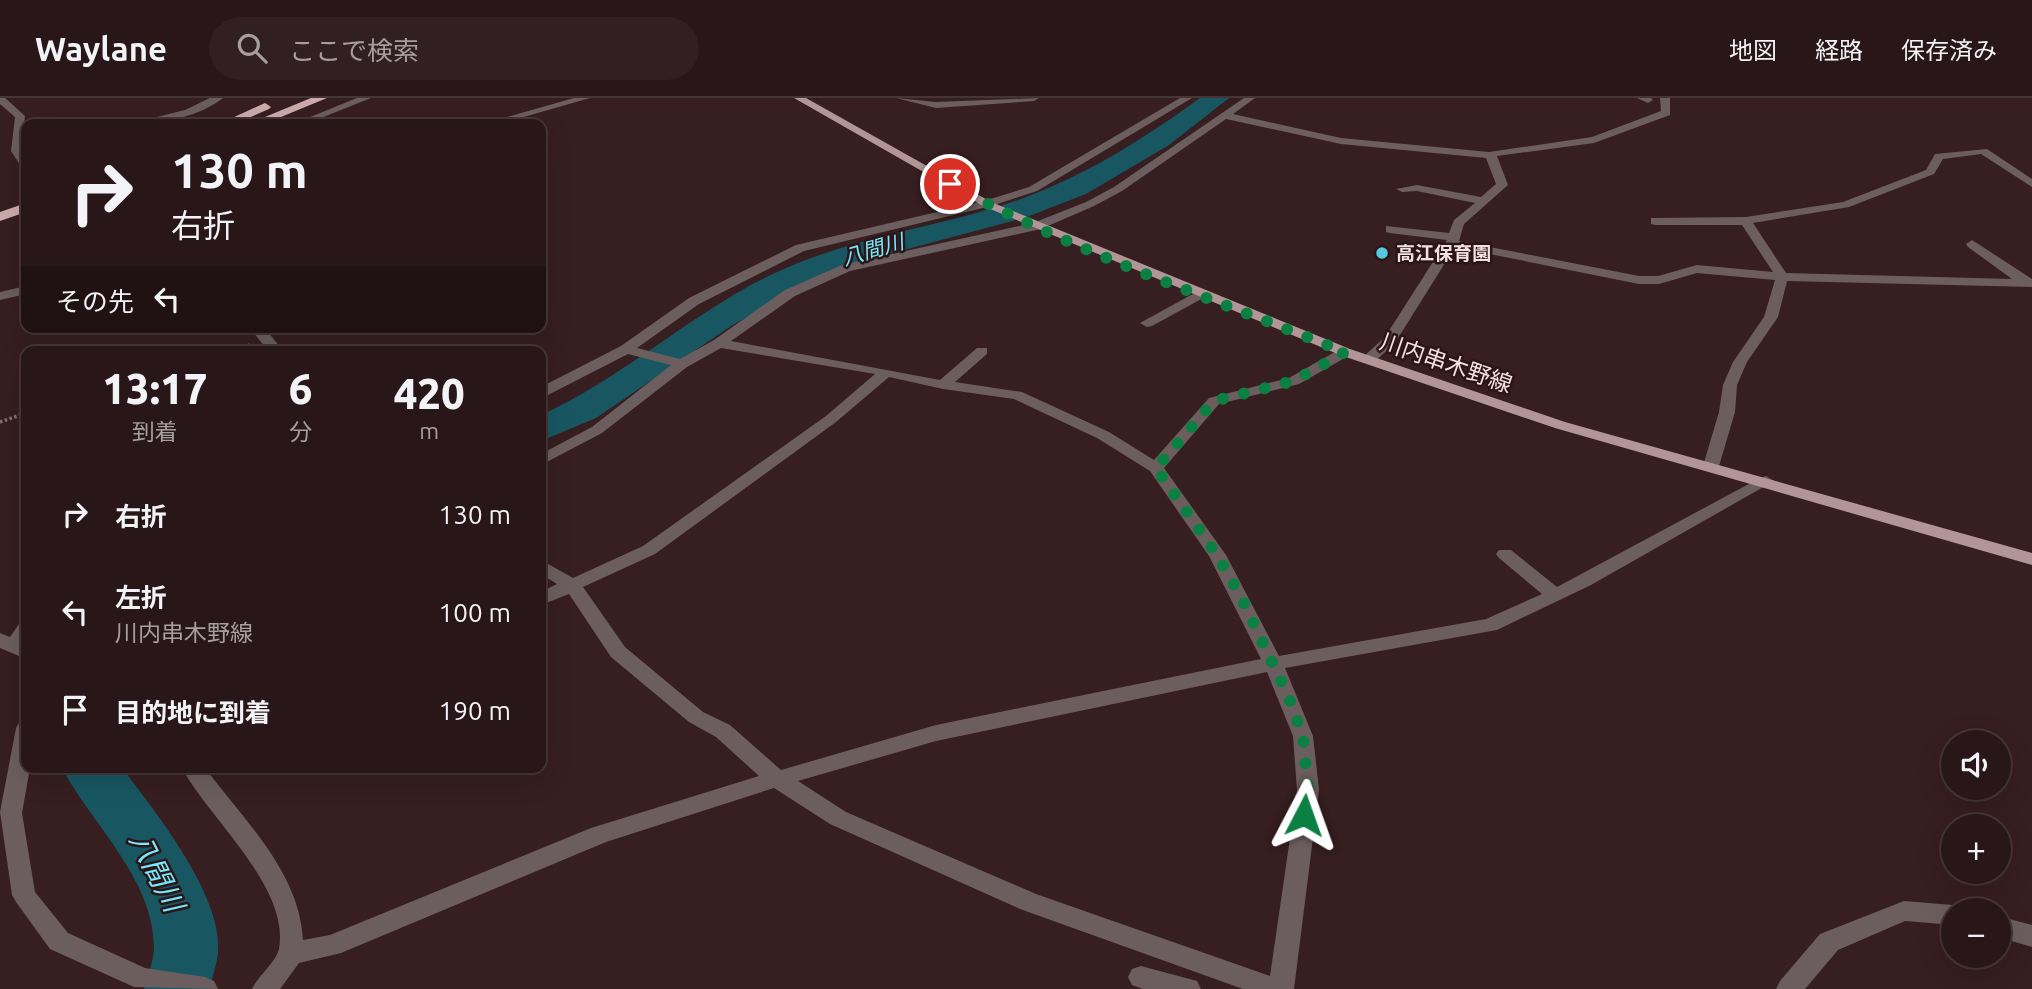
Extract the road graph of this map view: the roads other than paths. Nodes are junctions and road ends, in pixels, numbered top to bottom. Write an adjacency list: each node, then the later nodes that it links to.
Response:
1 (218, 98): 16 (street)
2 (283, 98): 17 (highway)
3 (304, 98): 18 (highway)
4 (321, 98): 19 (highway)
5 (366, 98): 14 (street)
6 (585, 98): 22 (street)
7 (799, 98): 28 (main road, 川内串木野線)
8 (901, 98): 9 (street)
9 (1034, 98)
10 (1187, 98): 28 (street)
11 (1250, 98): 15 (street)
12 (1665, 98): 24 (street)
13 (0, 99): 23 (street)
14 (323, 114): 20 (street); 21 (street)
15 (1223, 115): 24 (street); 33 (street)
16 (156, 119)
17 (237, 119)
18 (253, 119)
19 (267, 119)
20 (310, 119)
21 (332, 119)
22 (507, 119)
23 (21, 150)
24 (1492, 155): 27 (street)
25 (2032, 184): 32 (street)
26 (1402, 189): 27 (street)
27 (1483, 201): 35 (street)
28 (987, 204): 33 (main road, 川内串木野線); 44 (street)
29 (21, 209): 30 (highway)
30 (0, 217)
31 (1655, 221): 32 (street)
32 (1746, 221): 37 (street)
33 (1037, 226): 40 (main road, 川内串木野線); 43 (street)
34 (1390, 229): 35 (street)
35 (1452, 240): 37 (street); 47 (street)
36 (1972, 244): 38 (street)
37 (1782, 277): 38 (street); 53 (street)
38 (2030, 283)
39 (21, 291): 41 (street)
40 (1200, 294): 42 (street); 46 (main road, 川内串木野線)
41 (0, 296)
42 (1147, 323)
43 (719, 343): 48 (street); 49 (street)
44 (625, 349): 48 (street); 51 (street)
45 (982, 351): 50 (street)
46 (1345, 352): 47 (main road, 川内串木野線); 54 (street)
47 (1368, 360): 53 (main road, 川内串木野線)
48 (682, 364): 52 (street)
49 (886, 372): 50 (street); 59 (street)
50 (943, 385): 54 (street)
51 (546, 390)
52 (546, 457)
53 (1711, 466): 55 (main road, 川内串木野線)
54 (1156, 468): 62 (street)
55 (1766, 481): 57 (main road, 川内串木野線); 60 (street)
56 (1505, 554): 60 (street)
57 (2032, 559)
58 (546, 569): 59 (street)
59 (573, 586): 61 (street); 65 (street)
60 (1555, 594): 62 (street)
61 (546, 597)
62 (1271, 664): 65 (street); 75 (street)
63 (21, 756): 71 (street)
64 (197, 773): 69 (street)
65 (777, 779): 69 (street); 74 (street)
66 (1941, 914): 76 (street)
67 (2011, 930): 68 (street)
68 (2032, 936)
69 (291, 954): 72 (street)
70 (1141, 976): 73 (street)
71 (205, 989)
72 (264, 989)
73 (1188, 989)
74 (1275, 989)
75 (1281, 989)
76 (1789, 989)

